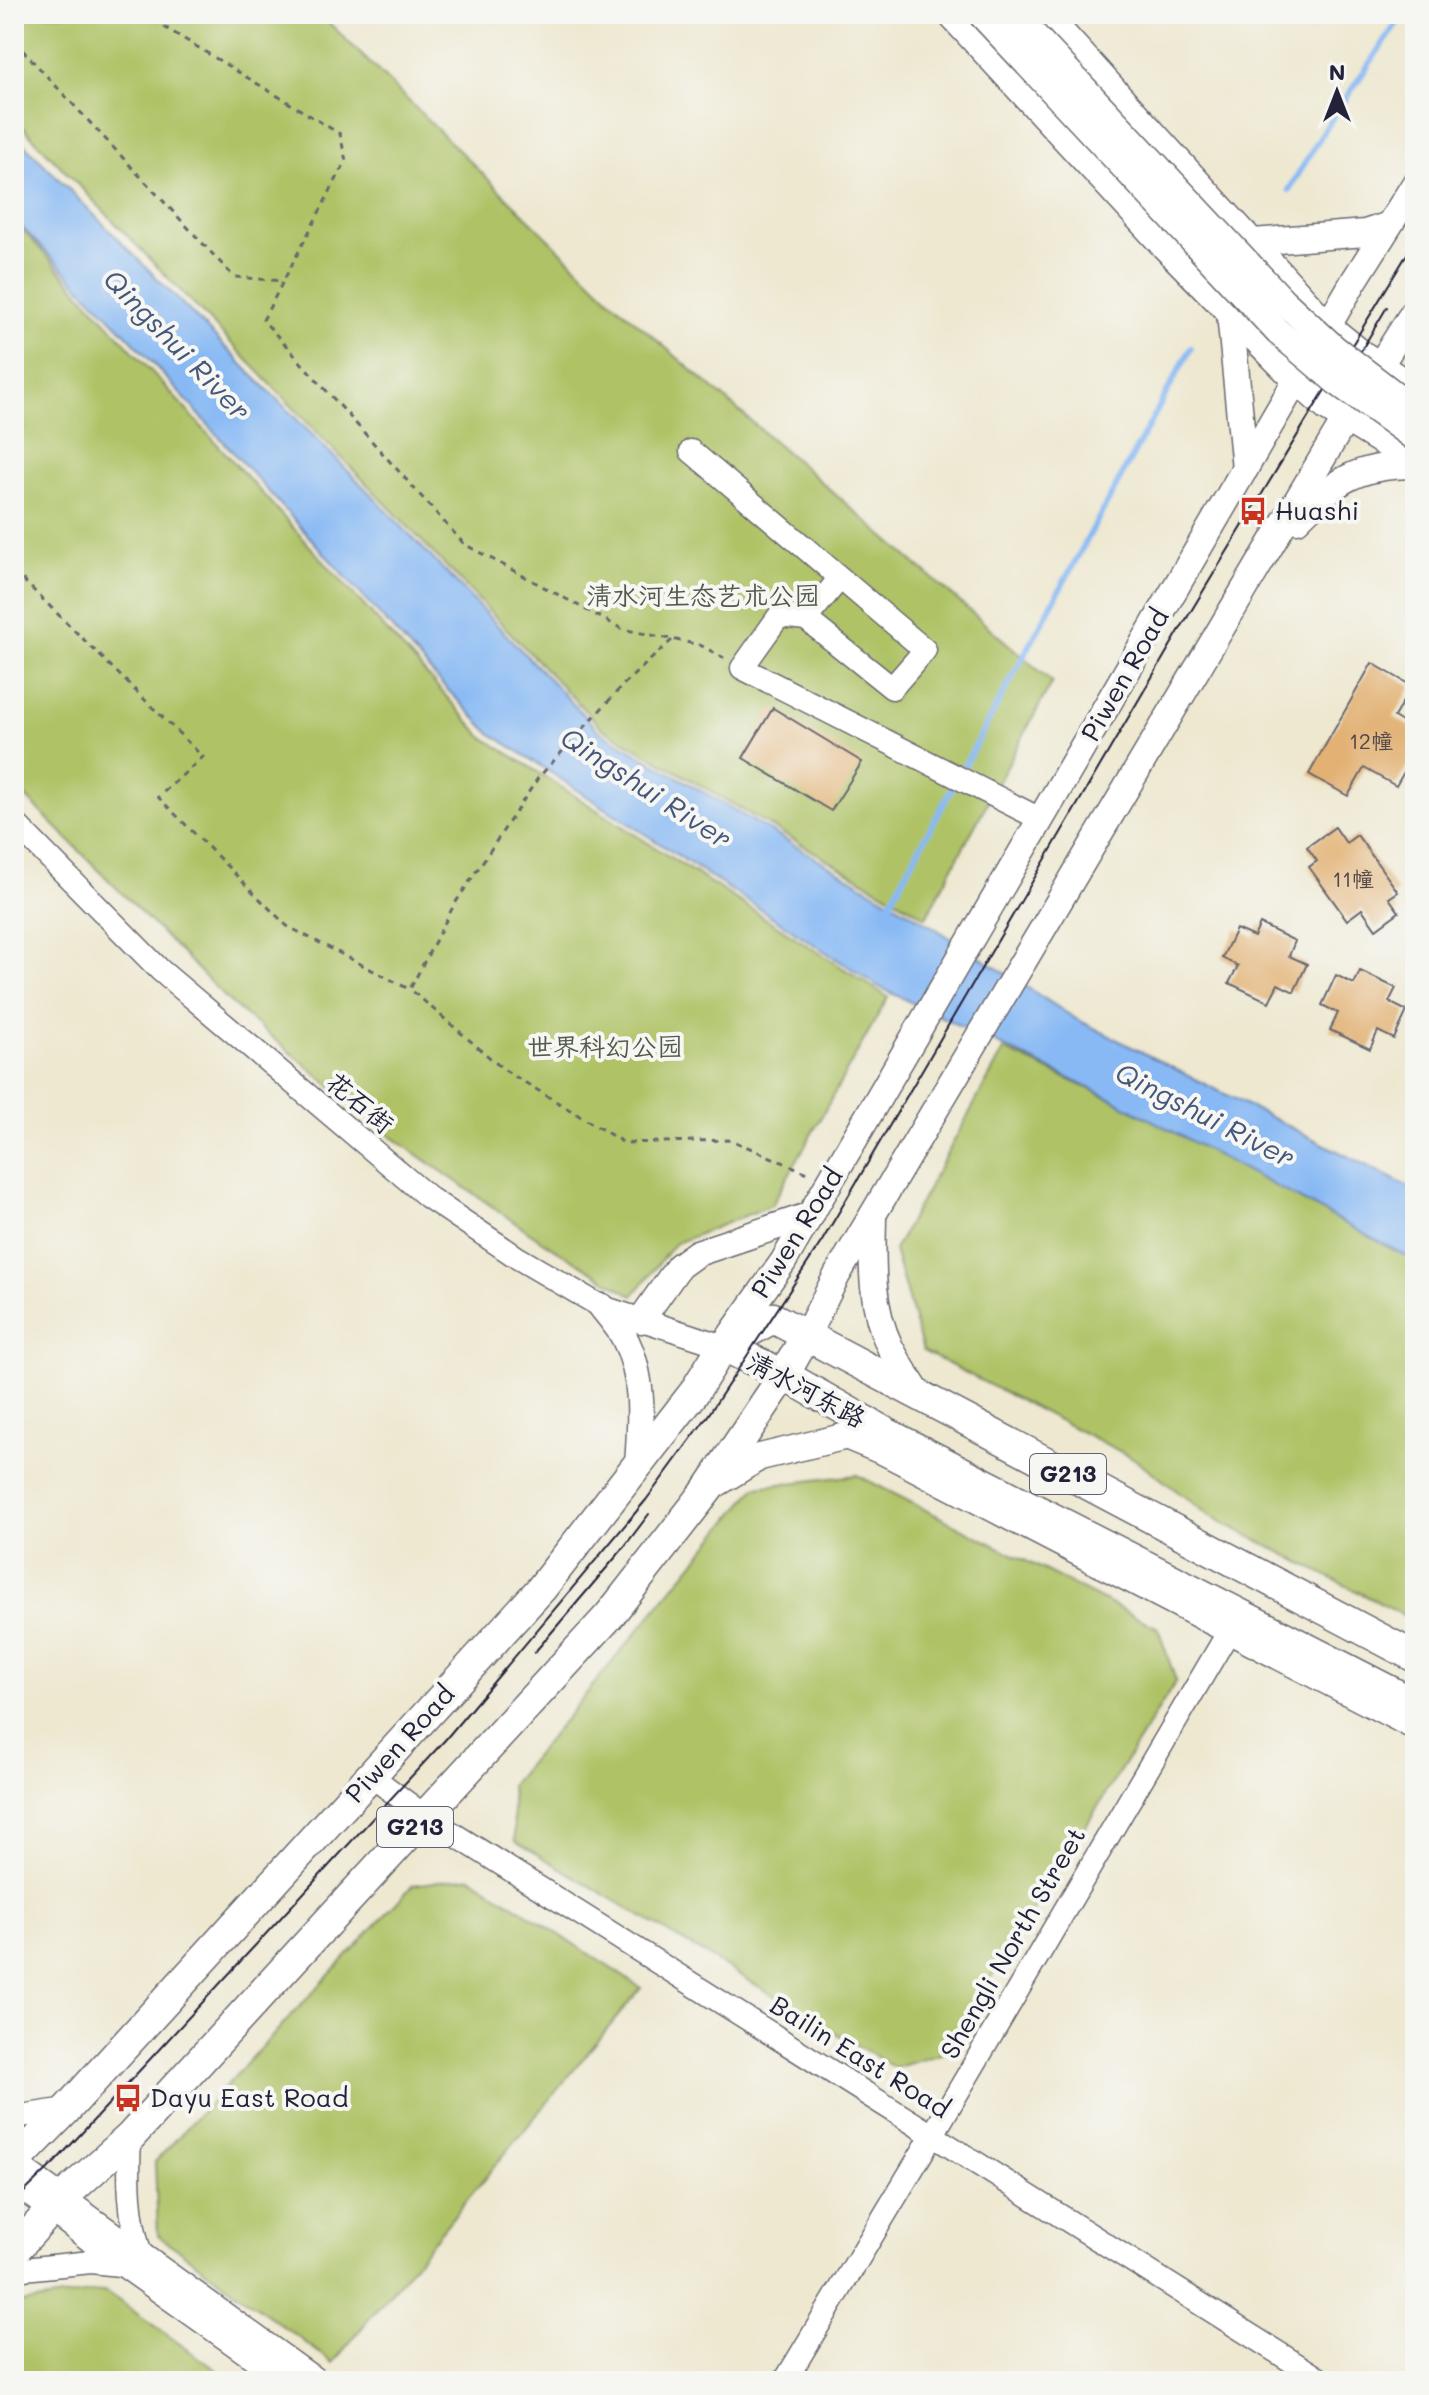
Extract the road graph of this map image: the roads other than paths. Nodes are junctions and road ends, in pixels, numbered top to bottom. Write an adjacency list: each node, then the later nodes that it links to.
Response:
1 (950, 14): 9 (main road)
2 (981, 14): 16 (main road, bridge)
3 (1014, 14): 14 (main road, bridge)
4 (1045, 14): 7 (main road)
5 (1415, 184): 6 (main road, Piwen Road)
6 (1389, 225): 7 (main road); 10 (main road, Piwen Road)
7 (1253, 242): 10 (main road)
8 (1415, 310): 11 (main road, Piwen Road)
9 (1230, 313): 12 (main road); 19 (main road)
10 (1328, 326): 11 (main road); 12 (main road, Piwen Road)
11 (1379, 365): 13 (main road); 15 (main road, Piwen Road)
12 (1297, 381): 15 (main road); 19 (main road, Piwen Road)
13 (1415, 389)
14 (1415, 410)
15 (1345, 420): 18 (main road); 20 (main road, Piwen Road)
16 (1415, 438)
17 (691, 451): 21 (street)
18 (1415, 464): 20 (main road)
19 (1245, 469): 23 (main road, Piwen Road)
20 (1267, 551): 26 (main road, Piwen Road)
21 (840, 578): 22 (street); 22 (street)
22 (806, 619): 23 (street)
23 (1040, 819): 25 (main road, Piwen Road)
24 (14, 822): 27 (street, 花石街)
25 (811, 1215): 28 (main road); 30 (main road, Piwen Road)
26 (873, 1215): 29 (main road, Piwen Road); 32 (main road)
27 (602, 1307): 28 (street, 花石街); 35 (main road)
28 (641, 1320): 30 (street, 花石街)
29 (806, 1336): 30 (highway, 清水河东路 / G213); 31 (highway, Piwen Road); 32 (highway, 清水河东路 / G213)
30 (723, 1346): 31 (highway, 清水河东路); 35 (highway, Piwen Road / G213)
31 (784, 1375): 33 (highway, 清水河东路 / G213); 36 (highway, Piwen Road / G213)
32 (919, 1395): 38 (highway, 清水河东路 / G213)
33 (886, 1433): 34 (main road); 37 (highway, 清水河东路 / G213)
34 (843, 1437): 36 (main road); 37 (street)
35 (638, 1465): 41 (highway, Piwen Road / G213)
36 (708, 1489): 42 (highway, Piwen Road / G213)
37 (1234, 1623): 39 (highway, 清水河东路 / G213); 40 (street); 45 (street, Shengli North Street)
38 (1415, 1657)
39 (1415, 1704)
40 (1415, 1729)
41 (371, 1776): 42 (street, Bailin East Road); 43 (highway, Piwen Road / G213)
42 (425, 1816): 45 (street, Bailin East Road); 46 (highway, Piwen Road / G213)
43 (67, 2109): 44 (street); 47 (highway, Piwen Road / G213)
44 (14, 2117)
45 (932, 2136): 54 (street, Shengli North Street); 55 (street, Bailin East Road)
46 (130, 2137): 48 (highway, Piwen Road / G213); 50 (street)
47 (20, 2173): 48 (street)
48 (56, 2204): 49 (highway, Piwen Road / G213); 50 (street)
49 (14, 2251)
50 (132, 2260): 51 (street); 52 (street); 53 (street)
51 (14, 2270)
52 (285, 2381)
53 (318, 2381)
54 (785, 2381)
55 (1323, 2381)

